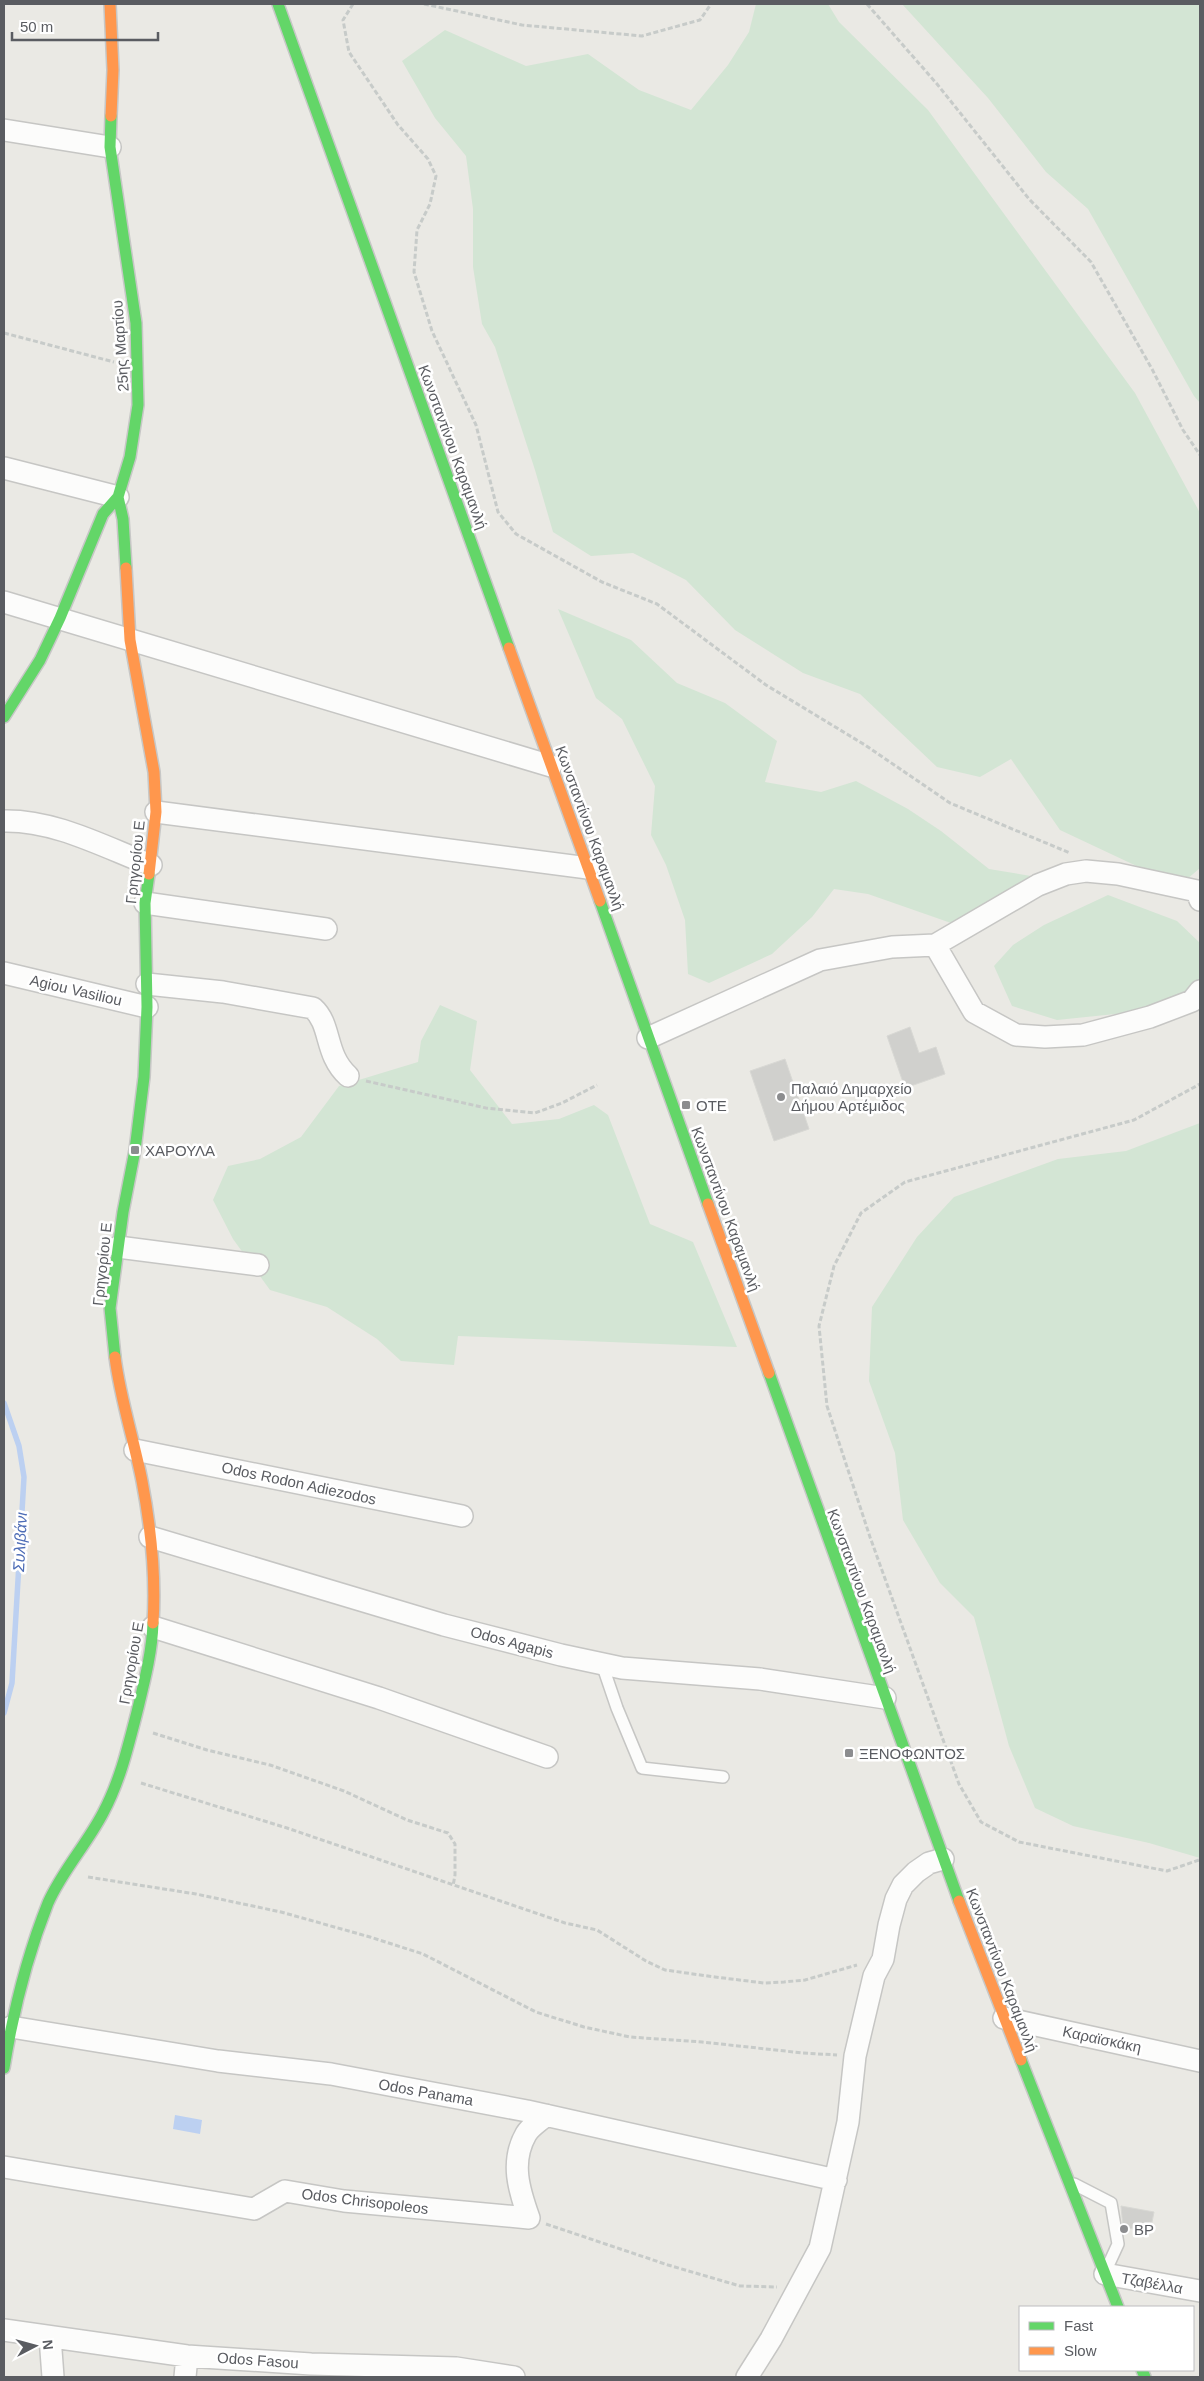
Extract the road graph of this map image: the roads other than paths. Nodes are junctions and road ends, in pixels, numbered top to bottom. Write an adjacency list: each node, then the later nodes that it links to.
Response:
1 (110, 4): 4 (main road, 25ης Μαρτίου)
2 (278, 4): 11 (main road, Κωνσταντίνου Καραμανλή)
3 (4, 130): 4 (street)
4 (110, 147): 6 (main road, 25ης Μαρτίου)
5 (4, 468): 6 (street)
6 (118, 497): 8 (main road, 25ης Μαρτίου); 9 (main road, Γρηγορίου Ε)
7 (4, 602): 8 (street)
8 (60, 618): 9 (street); 10 (main road, 25ης Μαρτίου)
9 (130, 640): 11 (street); 12 (main road, Γρηγορίου Ε)
10 (4, 716)
11 (552, 766): 15 (main road, Κωνσταντίνου Καραμανλή)
12 (156, 812): 14 (main road, Γρηγορίου Ε); 15 (street)
13 (4, 821): 14 (street)
14 (151, 865): 17 (main road, Γρηγορίου Ε)
15 (588, 868): 24 (main road, Κωνσταντίνου Καραμανλή)
16 (1199, 892): 19 (street)
17 (145, 903): 18 (street); 21 (main road, Γρηγορίου Ε)
18 (326, 929)
19 (935, 945): 22 (street); 24 (street)
20 (4, 973): 23 (street, Agiou Vasiliou)
21 (147, 984): 23 (main road, Γρηγορίου Ε); 25 (street)
22 (1200, 990)
23 (147, 1007): 26 (main road, Γρηγορίου Ε)
24 (648, 1038): 33 (main road, Κωνσταντίνου Καραμανλή)
25 (348, 1076)
26 (118, 1247): 27 (street); 28 (main road, Γρηγορίου Ε)
27 (258, 1265)
28 (136, 1450): 29 (street, Odos Rodon Adiezodos); 30 (main road, Γρηγορίου Ε)
29 (462, 1516)
30 (150, 1537): 31 (main road, Γρηγορίου Ε); 32 (street, Odos Agapis)
31 (153, 1627): 34 (street); 38 (main road, Γρηγορίου Ε)
32 (602, 1664): 33 (street, Odos Agapis); 35 (lane)
33 (885, 1698): 36 (main road, Κωνσταντίνου Καραμανλή)
34 (547, 1757)
35 (723, 1777)
36 (943, 1859): 37 (main road, Κωνσταντίνου Καραμανλή); 43 (street)
37 (1004, 2018): 39 (street, Καραϊσκάκη); 44 (main road, Κωνσταντίνου Καραμανλή)
38 (11, 2027): 40 (main road, Γρηγορίου Ε); 41 (street, Odos Panama)
39 (1200, 2061)
40 (4, 2068)
41 (546, 2115): 42 (street, Odos Chrisopoleos); 43 (street, Odos Panama)
42 (4, 2167)
43 (836, 2180): 55 (street)
44 (1068, 2181): 45 (main road, Κωνσταντίνου Καραμανλή); 45 (lane)
45 (1105, 2274): 46 (street, Τζαβέλλα); 47 (main road, Κωνσταντίνου Καραμανλή)
46 (1200, 2291)
47 (1118, 2306)
48 (4, 2330): 49 (street, Odos Fasou)
49 (50, 2337): 50 (street, Odos Fasou); 52 (street)
50 (187, 2356): 51 (street, Odos Fasou); 53 (street)
51 (313, 2370): 54 (street, Odos Fasou)
52 (53, 2377)
53 (185, 2377)
54 (514, 2377)
55 (747, 2377)

